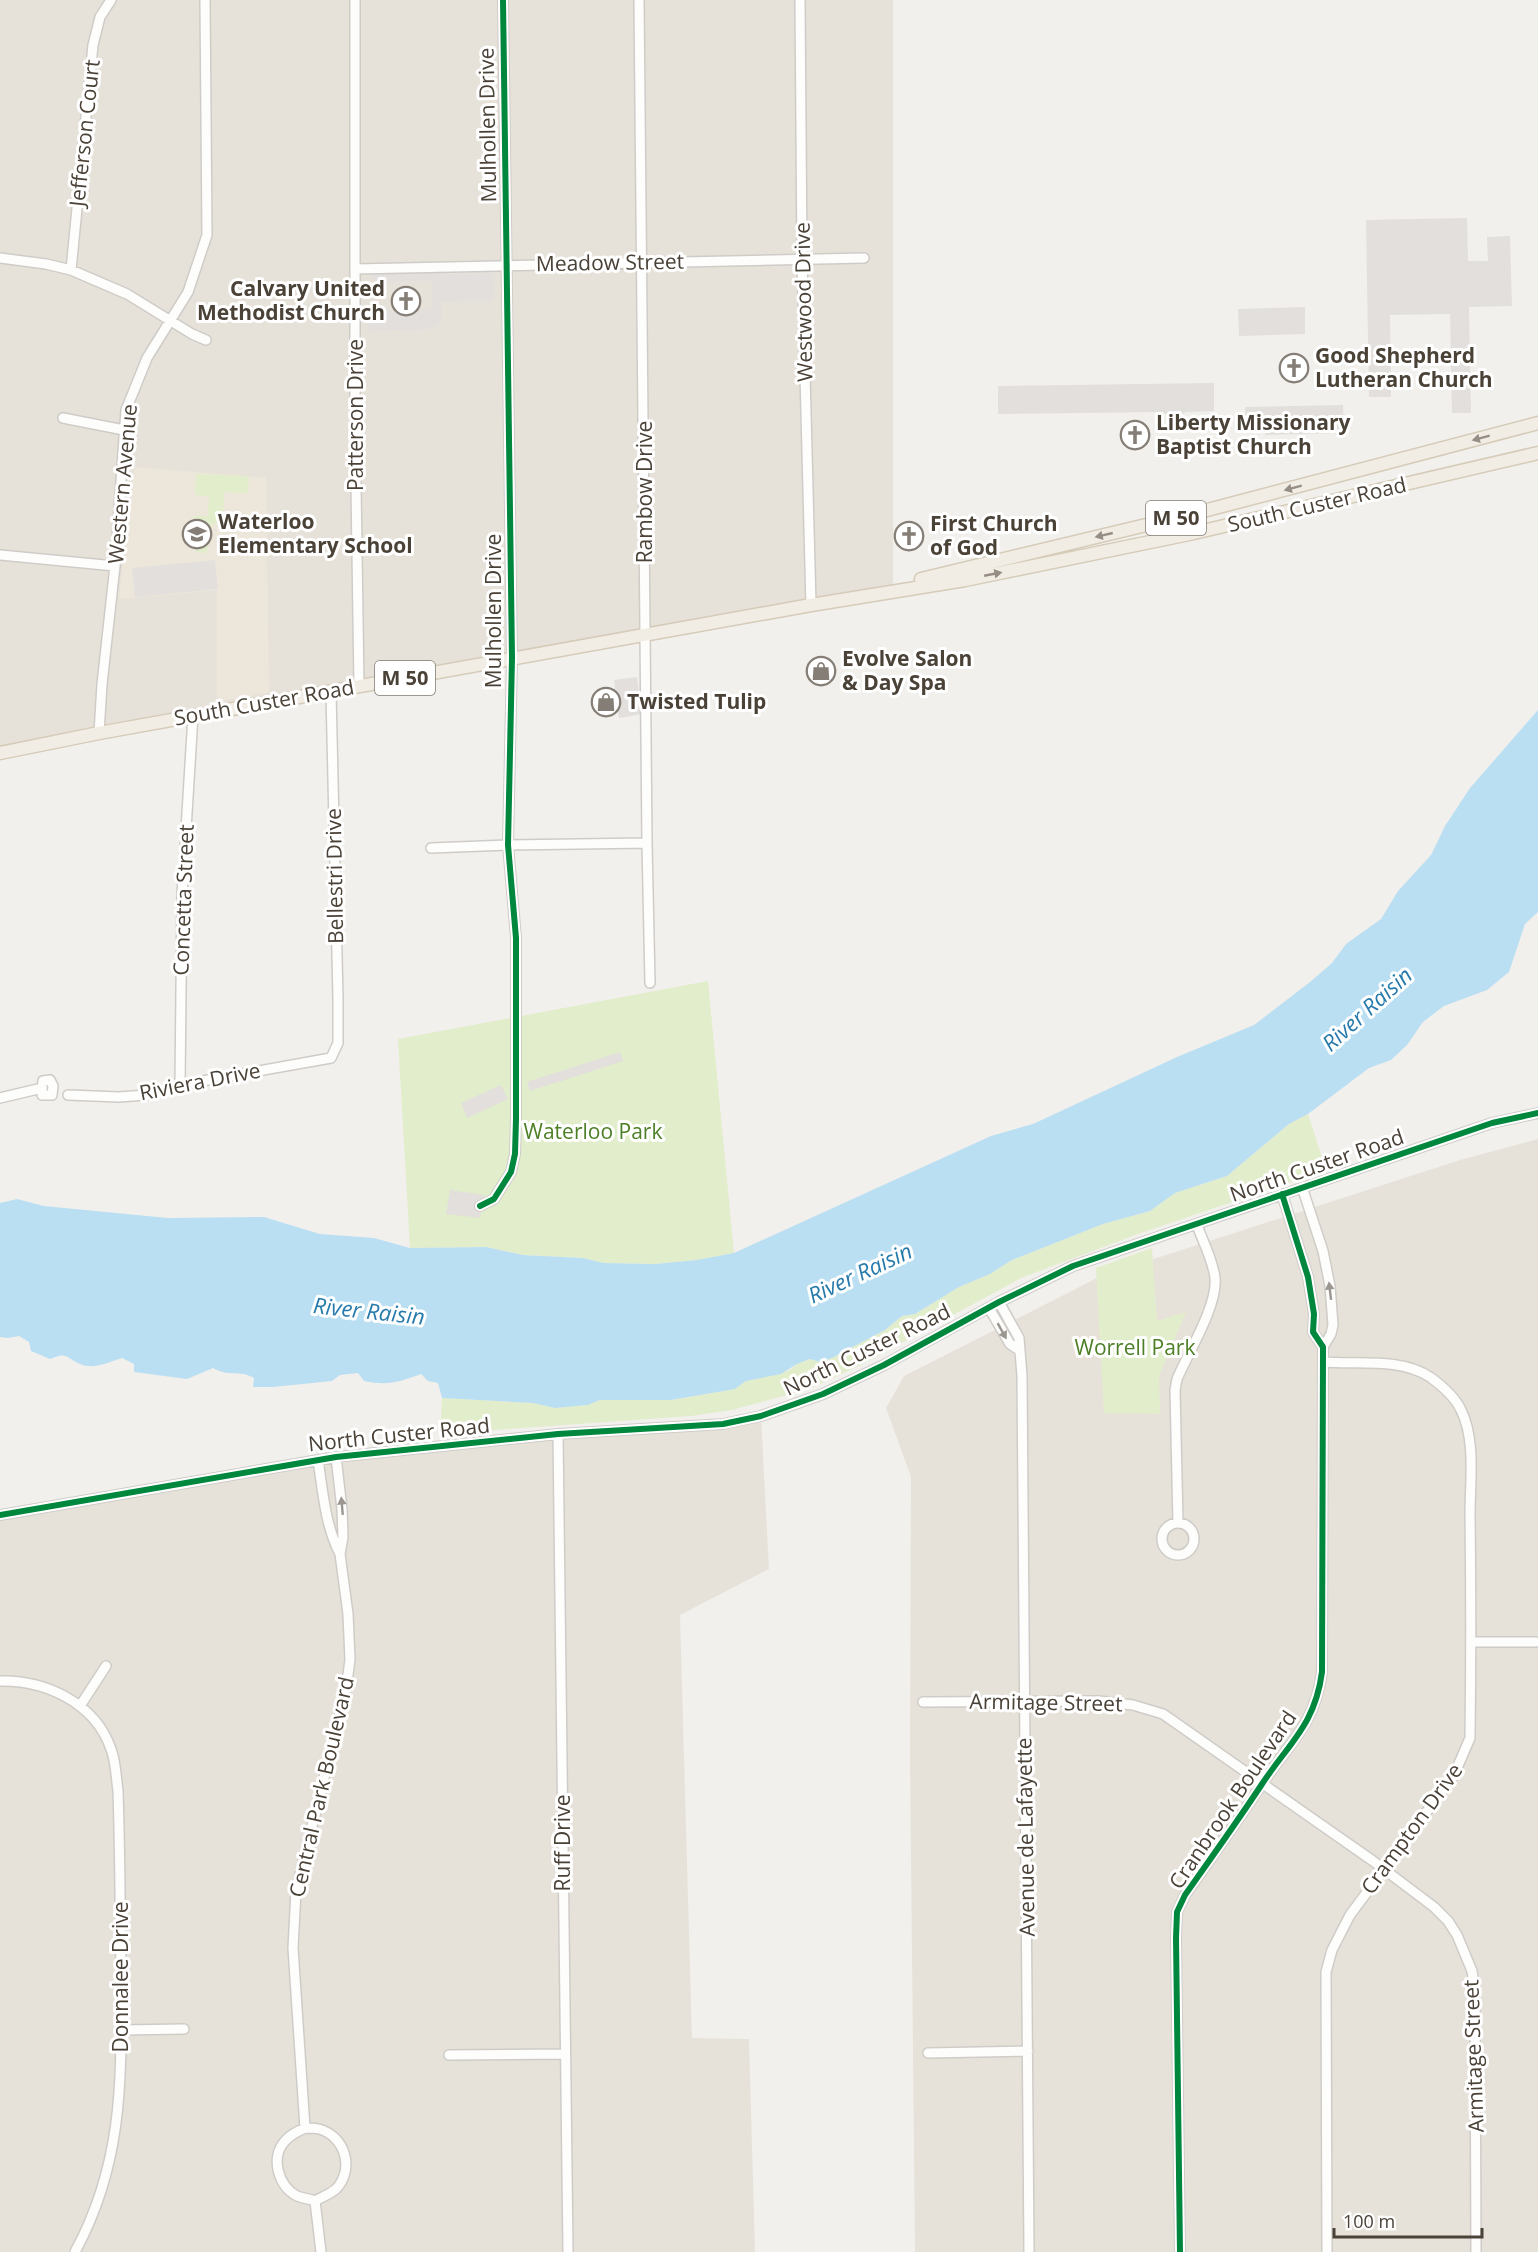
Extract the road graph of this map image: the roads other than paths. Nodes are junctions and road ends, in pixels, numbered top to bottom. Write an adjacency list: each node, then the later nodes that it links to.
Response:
1 (111, 0): 13 (street, Jefferson Court)
2 (205, 0): 14 (street, Western Avenue)
3 (355, 0): 12 (street, Patterson Drive)
4 (503, 0): 11 (street, Mulhollen Drive)
5 (639, 0): 10 (street, Rambow Drive)
6 (800, 0): 9 (street, Westwood Drive)
7 (0, 258): 13 (street)
8 (864, 258): 9 (street, Meadow Street)
9 (802, 259): 10 (street, Meadow Street); 22 (street, Westwood Drive)
10 (643, 263): 11 (street, Meadow Street); 23 (street, Rambow Drive)
11 (506, 266): 12 (street, Meadow Street); 24 (street, Mulhollen Drive)
12 (355, 269): 25 (street, Patterson Drive)
13 (71, 270): 14 (street)
14 (170, 321): 15 (street); 18 (street, Western Avenue)
15 (206, 340)
16 (63, 418): 18 (street)
17 (1538, 423): 22 (main road, South Custer Road / M 50, one-way to 22)
18 (124, 430): 21 (street, Western Avenue)
19 (1538, 453): 22 (main road, South Custer Road / M 50, one-way to 19)
20 (0, 555): 21 (street)
21 (115, 566): 28 (street, Western Avenue)
22 (811, 604): 23 (main road, South Custer Road / M 50)
23 (645, 635): 24 (main road, South Custer Road / M 50); 30 (street, Rambow Drive)
24 (512, 658): 25 (main road, South Custer Road / M 50); 31 (street, Mulhollen Drive)
25 (360, 686): 26 (main road, South Custer Road / M 50)
26 (331, 692): 27 (main road, South Custer Road / M 50); 34 (street, Bellestri Drive)
27 (193, 716): 28 (main road, South Custer Road / M 50); 35 (street, Concetta Street)
28 (99, 733): 29 (main road, South Custer Road / M 50)
29 (0, 753)
30 (647, 843): 31 (street); 33 (street, Rambow Drive)
31 (508, 845): 32 (street); 42 (street, Mulhollen Drive)
32 (431, 849)
33 (650, 983)
34 (331, 1058): 35 (street, Riviera Drive)
35 (180, 1084): 37 (street, Riviera Drive)
36 (42, 1088): 38 (street)
37 (69, 1095)
38 (0, 1098)
39 (1538, 1113): 40 (street, North Custer Road)
40 (1302, 1187): 41 (street, North Custer Road); 46 (street, Cranbrook Boulevard, one-way to 40)
41 (1282, 1194): 43 (street, North Custer Road); 46 (street, Cranbrook Boulevard)
42 (480, 1206)
43 (1197, 1225): 44 (street, North Custer Road); 53 (street)
44 (999, 1302): 45 (street, North Custer Road); 47 (street, Avenue de Lafayette)
45 (989, 1308): 47 (street, one-way to 47); 49 (street, North Custer Road)
46 (1323, 1347): 48 (street, Cranbrook Boulevard)
47 (1019, 1350): 59 (street, Avenue de Lafayette)
48 (1323, 1362): 55 (street, Crampton Drive); 62 (street, Cranbrook Boulevard)
49 (558, 1434): 50 (street, North Custer Road); 68 (street, Ruff Drive)
50 (336, 1457): 51 (street, North Custer Road); 54 (street, Central Park Boulevard, one-way to 50)
51 (318, 1460): 52 (street, North Custer Road); 54 (street, Central Park Boulevard)
52 (0, 1515)
53 (1178, 1523)
54 (340, 1554): 70 (street, Central Park Boulevard)
55 (1472, 1642): 56 (street); 63 (street, Crampton Drive)
56 (1536, 1642)
57 (106, 1666): 61 (street)
58 (0, 1681): 61 (street)
59 (1024, 1701): 60 (street, Armitage Street); 62 (street, Armitage Street); 66 (street, Avenue de Lafayette)
60 (923, 1702)
61 (80, 1706): 65 (street, Donnalee Drive)
62 (1262, 1783): 63 (street, Armitage Street); 76 (street, Cranbrook Boulevard)
63 (1384, 1869): 77 (street, Crampton Drive); 78 (street, Armitage Street)
64 (184, 2029): 65 (street)
65 (121, 2030): 72 (street, Donnalee Drive)
66 (1028, 2051): 67 (street); 75 (street, Avenue de Lafayette)
67 (928, 2053)
68 (565, 2054): 69 (street); 74 (street, Ruff Drive)
69 (450, 2055)
70 (305, 2127): 71 (street); 71 (street)
71 (315, 2201): 73 (street)
72 (75, 2252)
73 (321, 2252)
74 (568, 2252)
75 (1029, 2252)
76 (1180, 2252)
77 (1327, 2252)
78 (1476, 2252)

